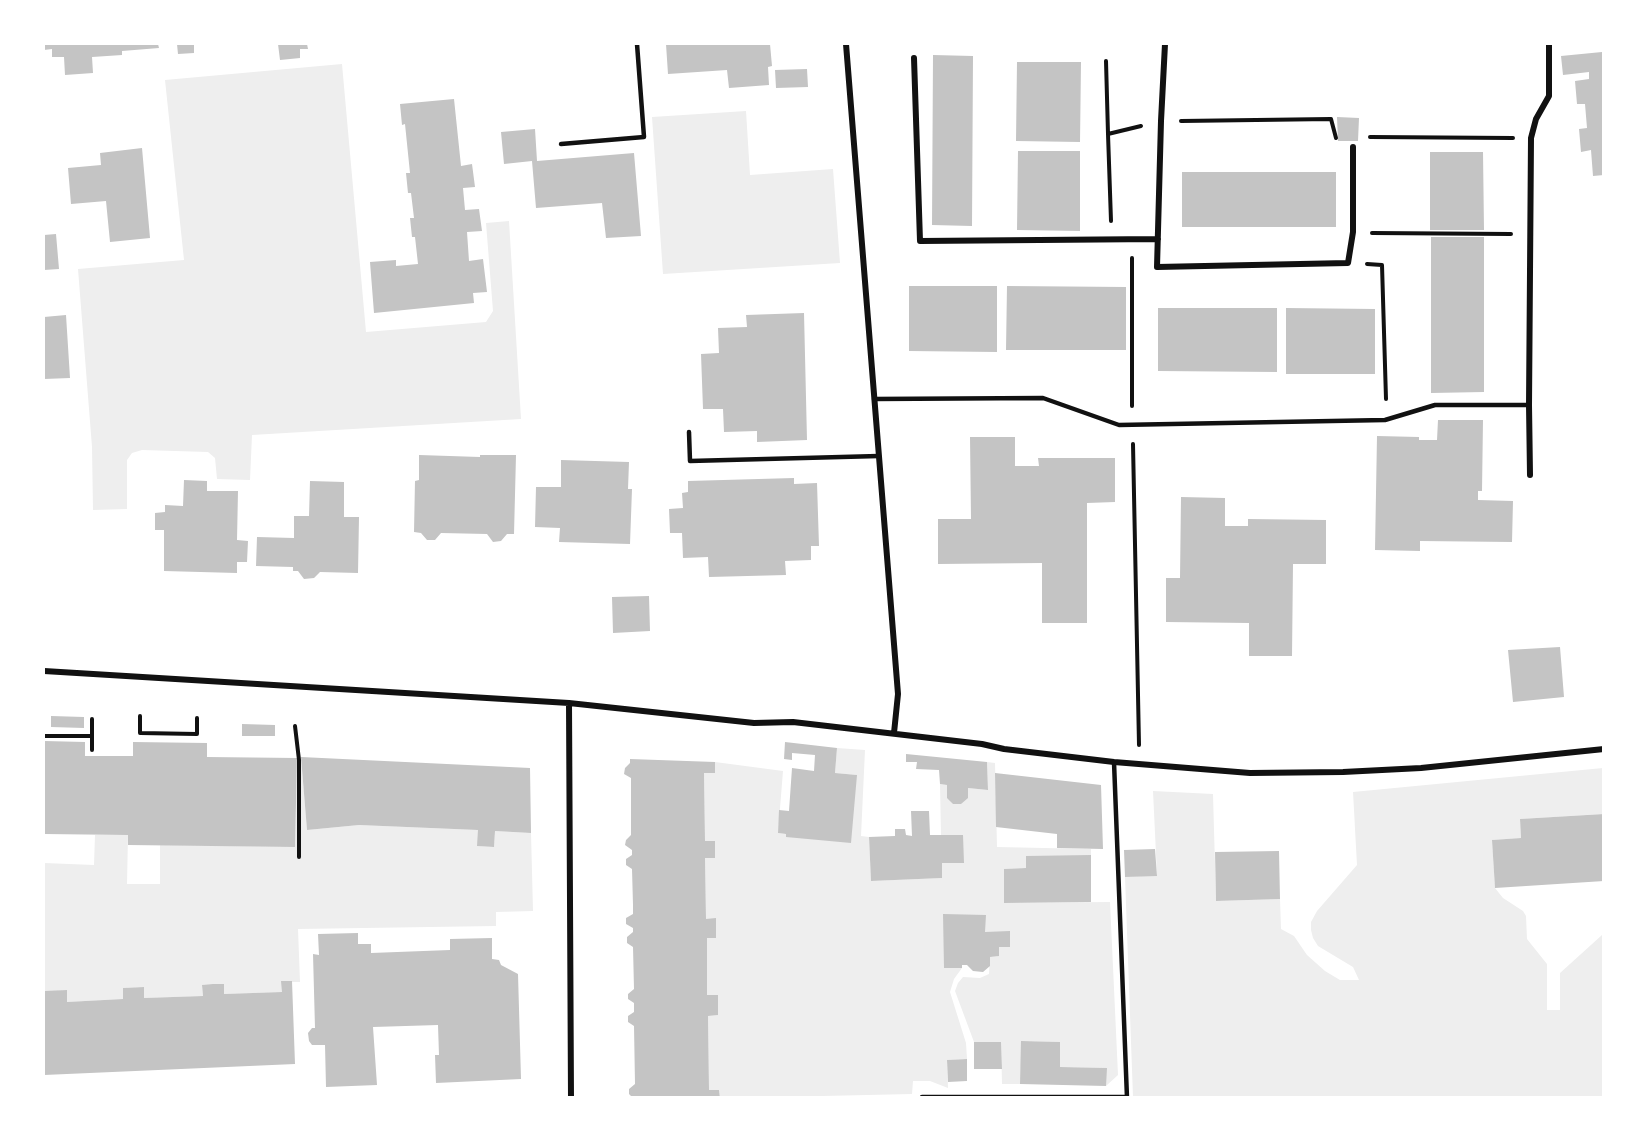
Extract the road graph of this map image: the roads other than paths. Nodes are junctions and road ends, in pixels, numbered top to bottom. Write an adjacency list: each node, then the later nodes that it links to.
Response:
1 (637, 44): 6 (lane)
2 (846, 44): 9 (street)
3 (1165, 44): 8 (street)
4 (1549, 44): 10 (street)
5 (914, 58): 8 (street)
6 (561, 144)
7 (1353, 147): 8 (street)
8 (1158, 239)
9 (874, 399): 10 (lane); 12 (street)
10 (1529, 405): 13 (street)
11 (688, 432): 12 (lane)
12 (879, 456): 16 (street)
13 (1530, 475)
14 (44, 671): 15 (street)
15 (569, 703): 16 (street); 21 (street)
16 (894, 733): 18 (street)
17 (1604, 749): 18 (street)
18 (1114, 762): 20 (lane)
19 (922, 1097): 20 (lane)
20 (1127, 1097)
21 (571, 1098)

